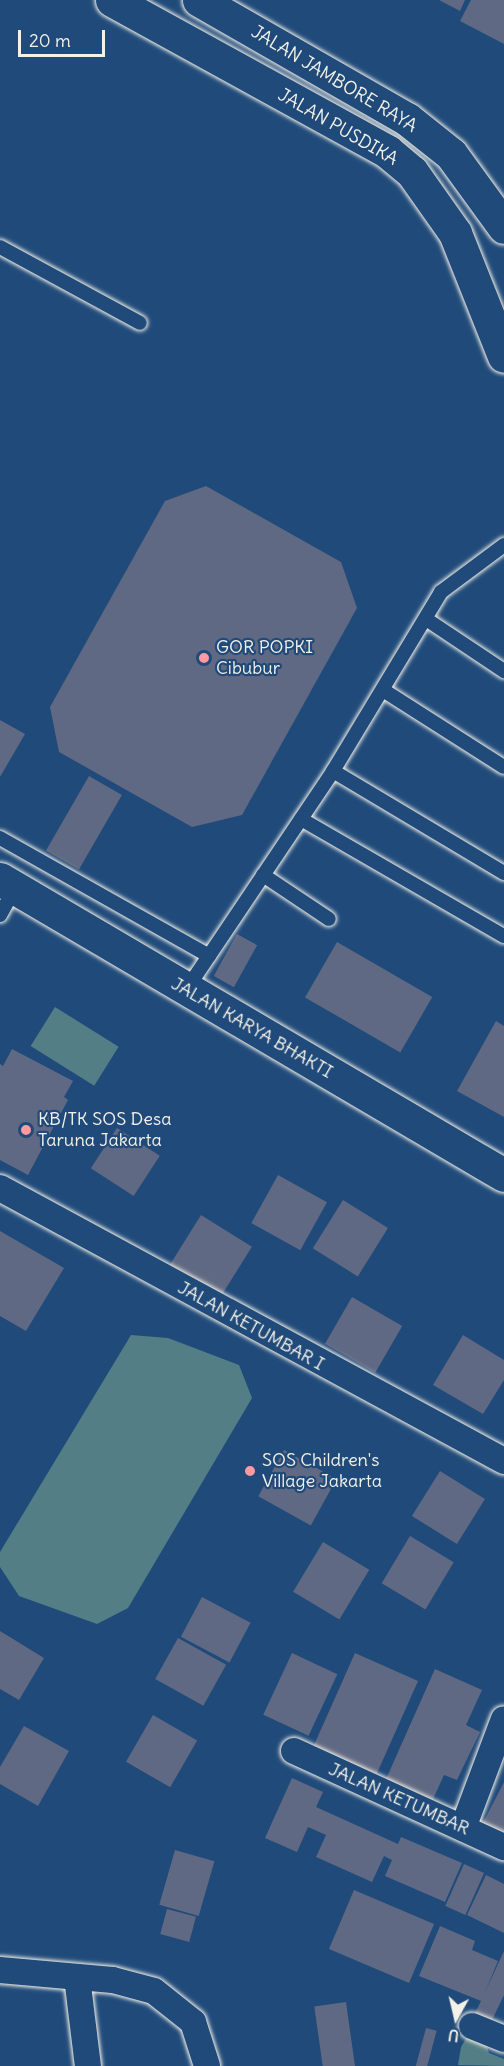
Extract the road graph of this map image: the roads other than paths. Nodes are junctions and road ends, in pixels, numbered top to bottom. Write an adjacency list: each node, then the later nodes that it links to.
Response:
1 (112, 0): 6 (street, JALAN PUSDIKA)
2 (198, 0): 3 (street, JALAN JAMBORE RAYA)
3 (504, 227)
4 (0, 247): 5 (lane)
5 (140, 323)
6 (504, 356)
7 (504, 545): 8 (lane)
8 (426, 618): 9 (lane); 10 (lane)
9 (504, 671)
10 (383, 690): 11 (lane); 12 (lane)
11 (504, 767)
12 (333, 771): 13 (lane); 15 (lane)
13 (301, 819): 16 (lane); 19 (lane)
14 (0, 838): 20 (lane)
15 (504, 873)
16 (264, 875): 18 (lane); 20 (lane)
17 (5, 894): 21 (street, JALAN KARYA BHAKTI)
18 (329, 919)
19 (504, 936)
20 (209, 956): 21 (lane)
21 (186, 990): 22 (street, JALAN KARYA BHAKTI)
22 (504, 1175)
23 (0, 1188): 24 (street, JALAN KETUMBAR I)
24 (504, 1461)
25 (504, 1719): 27 (street)
26 (294, 1751): 27 (street, JALAN KETUMBAR)
27 (463, 1828): 28 (street, JALAN KETUMBAR)
28 (504, 1847)
29 (0, 1970): 30 (street)
30 (77, 1977): 33 (street); 34 (street)
31 (472, 2026): 32 (street)
32 (504, 2039)
33 (88, 2066)
34 (207, 2066)

